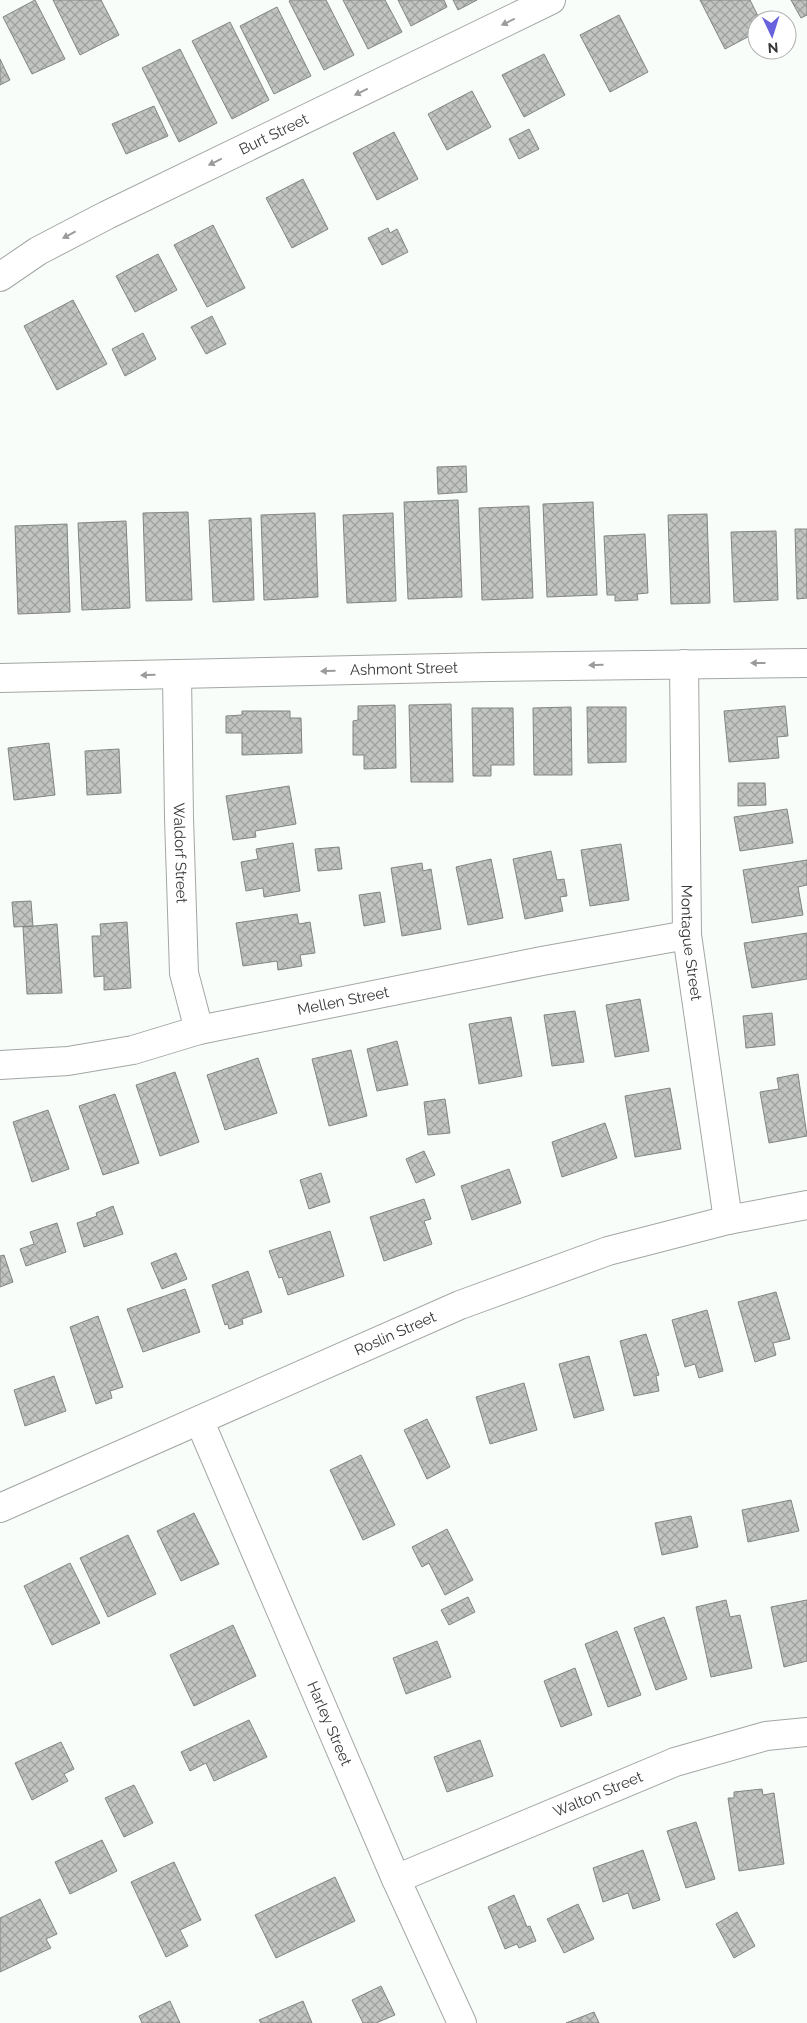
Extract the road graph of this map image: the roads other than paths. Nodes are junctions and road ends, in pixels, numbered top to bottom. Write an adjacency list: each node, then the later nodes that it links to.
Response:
1 (551, 0): 2 (street, Burt Street, one-way to 2)
2 (0, 277)
3 (807, 663): 4 (street, Ashmont Street, one-way to 4)
4 (684, 664): 5 (street, Ashmont Street, one-way to 5); 7 (street, Montague Street)
5 (177, 674): 6 (street, Ashmont Street, one-way to 6); 8 (street, Waldorf Street)
6 (0, 678)
7 (687, 935): 8 (street, Mellen Street); 11 (street, Montague Street)
8 (199, 1030): 9 (street, Mellen Street)
9 (0, 1066)
10 (807, 1205): 11 (street, Roslin Street)
11 (728, 1220): 12 (street, Roslin Street)
12 (200, 1422): 13 (street, Roslin Street); 15 (street, Harley Street)
13 (0, 1508)
14 (807, 1732): 15 (street, Walton Street)
15 (396, 1879): 16 (street, Harley Street)
16 (462, 2023)

